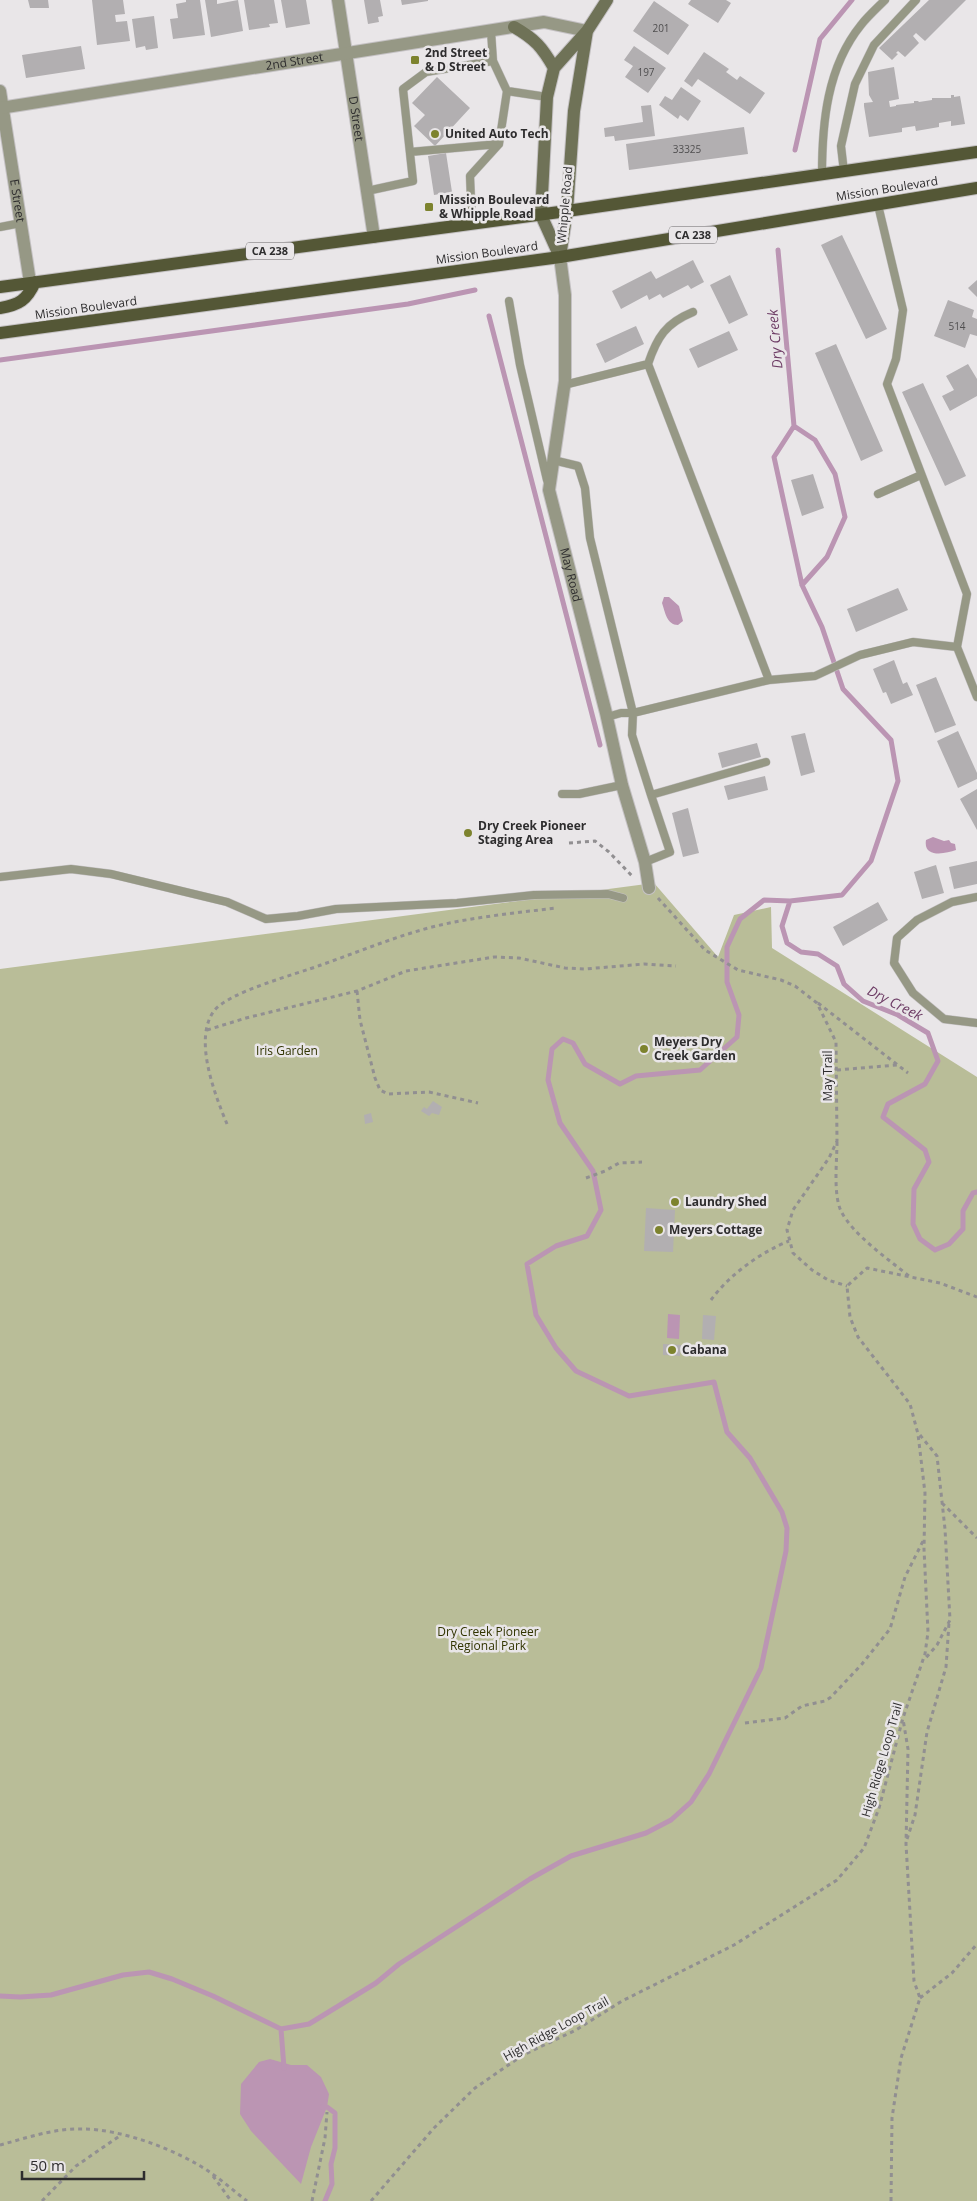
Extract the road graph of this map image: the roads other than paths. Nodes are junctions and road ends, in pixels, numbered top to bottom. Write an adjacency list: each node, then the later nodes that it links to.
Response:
1 (338, 0): 8 (street, D Street)
2 (607, 0): 7 (main road, Whipple Road)
3 (885, 0): 19 (lane)
4 (916, 0): 18 (lane)
5 (514, 27): 6 (street, 2nd Street); 7 (street, 2nd Street); 10 (main road)
6 (491, 31): 8 (street, 2nd Street); 9 (lane)
7 (587, 31): 10 (main road, Whipple Road); 23 (main road, Whipple Road)
8 (347, 53): 14 (street, 2nd Street); 21 (street, D Street)
9 (492, 61): 12 (lane); 16 (lane)
10 (554, 68): 13 (main road, Whipple Road)
11 (0, 91): 14 (street, E Street)
12 (507, 91): 13 (lane); 15 (lane)
13 (547, 97): 24 (main road, Whipple Road)
14 (1, 108): 25 (street, E Street)
15 (498, 144): 16 (lane); 26 (lane)
16 (410, 152): 21 (lane)
17 (977, 152): 18 (main road, Mission Boulevard / CA 238)
18 (844, 172): 19 (main road, Mission Boulevard / CA 238)
19 (822, 175): 23 (main road, Mission Boulevard / CA 238)
20 (977, 188): 22 (main road, Mission Boulevard / CA 238)
21 (367, 191): 28 (street, D Street)
22 (878, 204): 29 (main road, Mission Boulevard / CA 238); 39 (lane)
23 (567, 211): 24 (main road, Mission Boulevard / CA 238); 29 (main road, Whipple Road)
24 (541, 215): 26 (main road, Mission Boulevard / CA 238); 29 (main road, Whipple Road)
25 (20, 223): 27 (lane); 30 (street, E Street)
26 (472, 224): 28 (main road, Mission Boulevard / CA 238)
27 (0, 227)
28 (374, 237): 30 (main road, Mission Boulevard / CA 238)
29 (560, 257): 35 (main road, Mission Boulevard / CA 238); 37 (street, May Road)
30 (32, 282): 31 (main road, Mission Boulevard / CA 238); 33 (main road)
31 (0, 286)
32 (509, 301): 40 (lane)
33 (0, 308)
34 (693, 312): 36 (lane)
35 (0, 333)
36 (648, 364): 37 (lane); 43 (lane)
37 (564, 385): 38 (street, May Road)
38 (553, 460): 40 (street, May Road); 45 (lane)
39 (922, 475): 41 (lane); 42 (lane)
40 (549, 490): 46 (street, May Road)
41 (878, 494)
42 (957, 647): 43 (lane); 44 (lane)
43 (769, 680): 45 (lane)
44 (977, 697)
45 (633, 712): 46 (lane); 50 (lane)
46 (607, 717): 48 (street, May Road)
47 (766, 762): 50 (lane)
48 (622, 785): 49 (lane); 51 (street, May Road)
49 (562, 794)
50 (652, 795): 51 (lane)
51 (645, 862): 53 (street, May Road)
52 (0, 877): 55 (lane)
53 (649, 888)
54 (977, 897): 56 (lane)
55 (623, 898)
56 (977, 1024)

